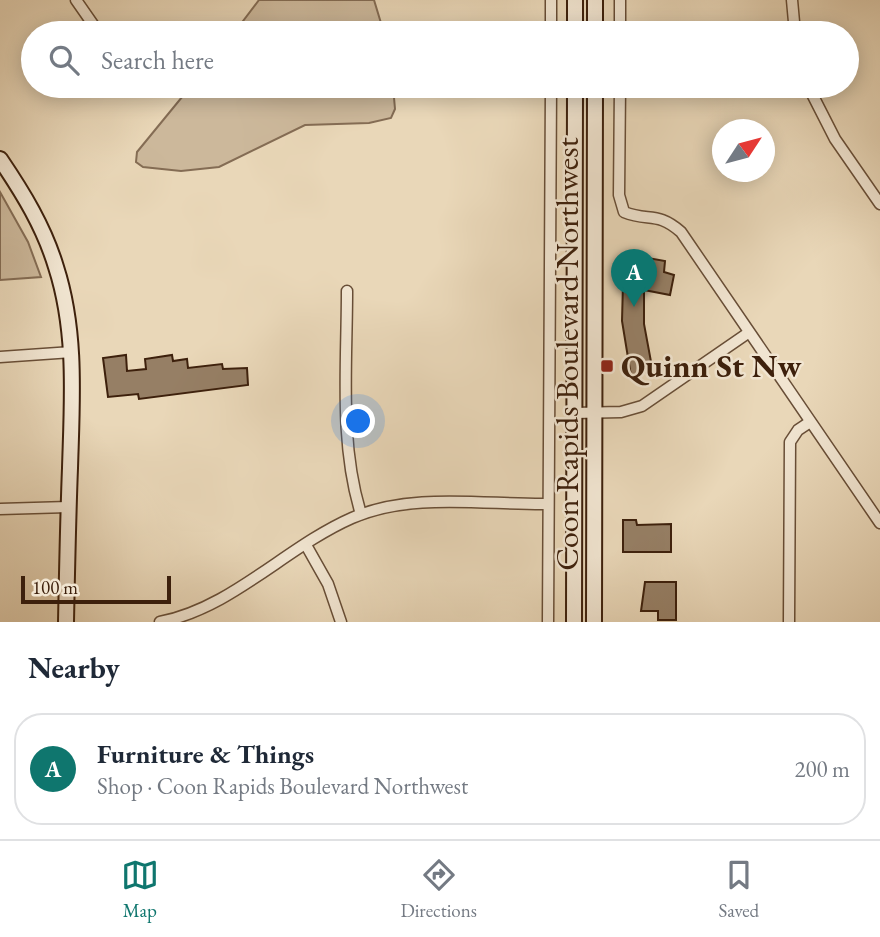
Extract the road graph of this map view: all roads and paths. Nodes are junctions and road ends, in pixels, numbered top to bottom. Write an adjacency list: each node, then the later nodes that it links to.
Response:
1 (76, 0): 7 (street)
2 (551, 0): 8 (street)
3 (575, 0): 9 (main road)
4 (596, 0): 10 (main road)
5 (620, 0): 11 (street)
6 (792, 0): 12 (street)
7 (91, 21)
8 (551, 21)
9 (575, 21)
10 (595, 21)
11 (620, 21)
12 (794, 21)
13 (551, 98): 27 (street)
14 (575, 98): 25 (main road, Coon Rapids Boulevard Northwest)
15 (595, 98): 24 (main road, Coon Rapids Boulevard Northwest)
16 (620, 98): 21 (street, Coon Rapids Boulevard Northwest)
17 (814, 98): 19 (street)
18 (0, 159): 22 (main road)
19 (880, 204)
20 (347, 292): 30 (street)
21 (748, 333): 24 (street); 26 (street)
22 (72, 352): 23 (street); 28 (main road)
23 (0, 357)
24 (595, 412): 25 (street); 38 (main road, Coon Rapids Boulevard Northwest)
25 (574, 413): 37 (main road, Coon Rapids Boulevard Northwest)
26 (810, 422): 31 (street); 39 (street)
27 (548, 505): 30 (street); 36 (street)
28 (68, 507): 29 (street); 33 (main road)
29 (0, 509)
30 (362, 514): 32 (street)
31 (880, 523)
32 (306, 545): 34 (street); 35 (street)
33 (66, 622)
34 (160, 622)
35 (341, 622)
36 (548, 622)
37 (573, 622)
38 (594, 622)
39 (789, 622)

